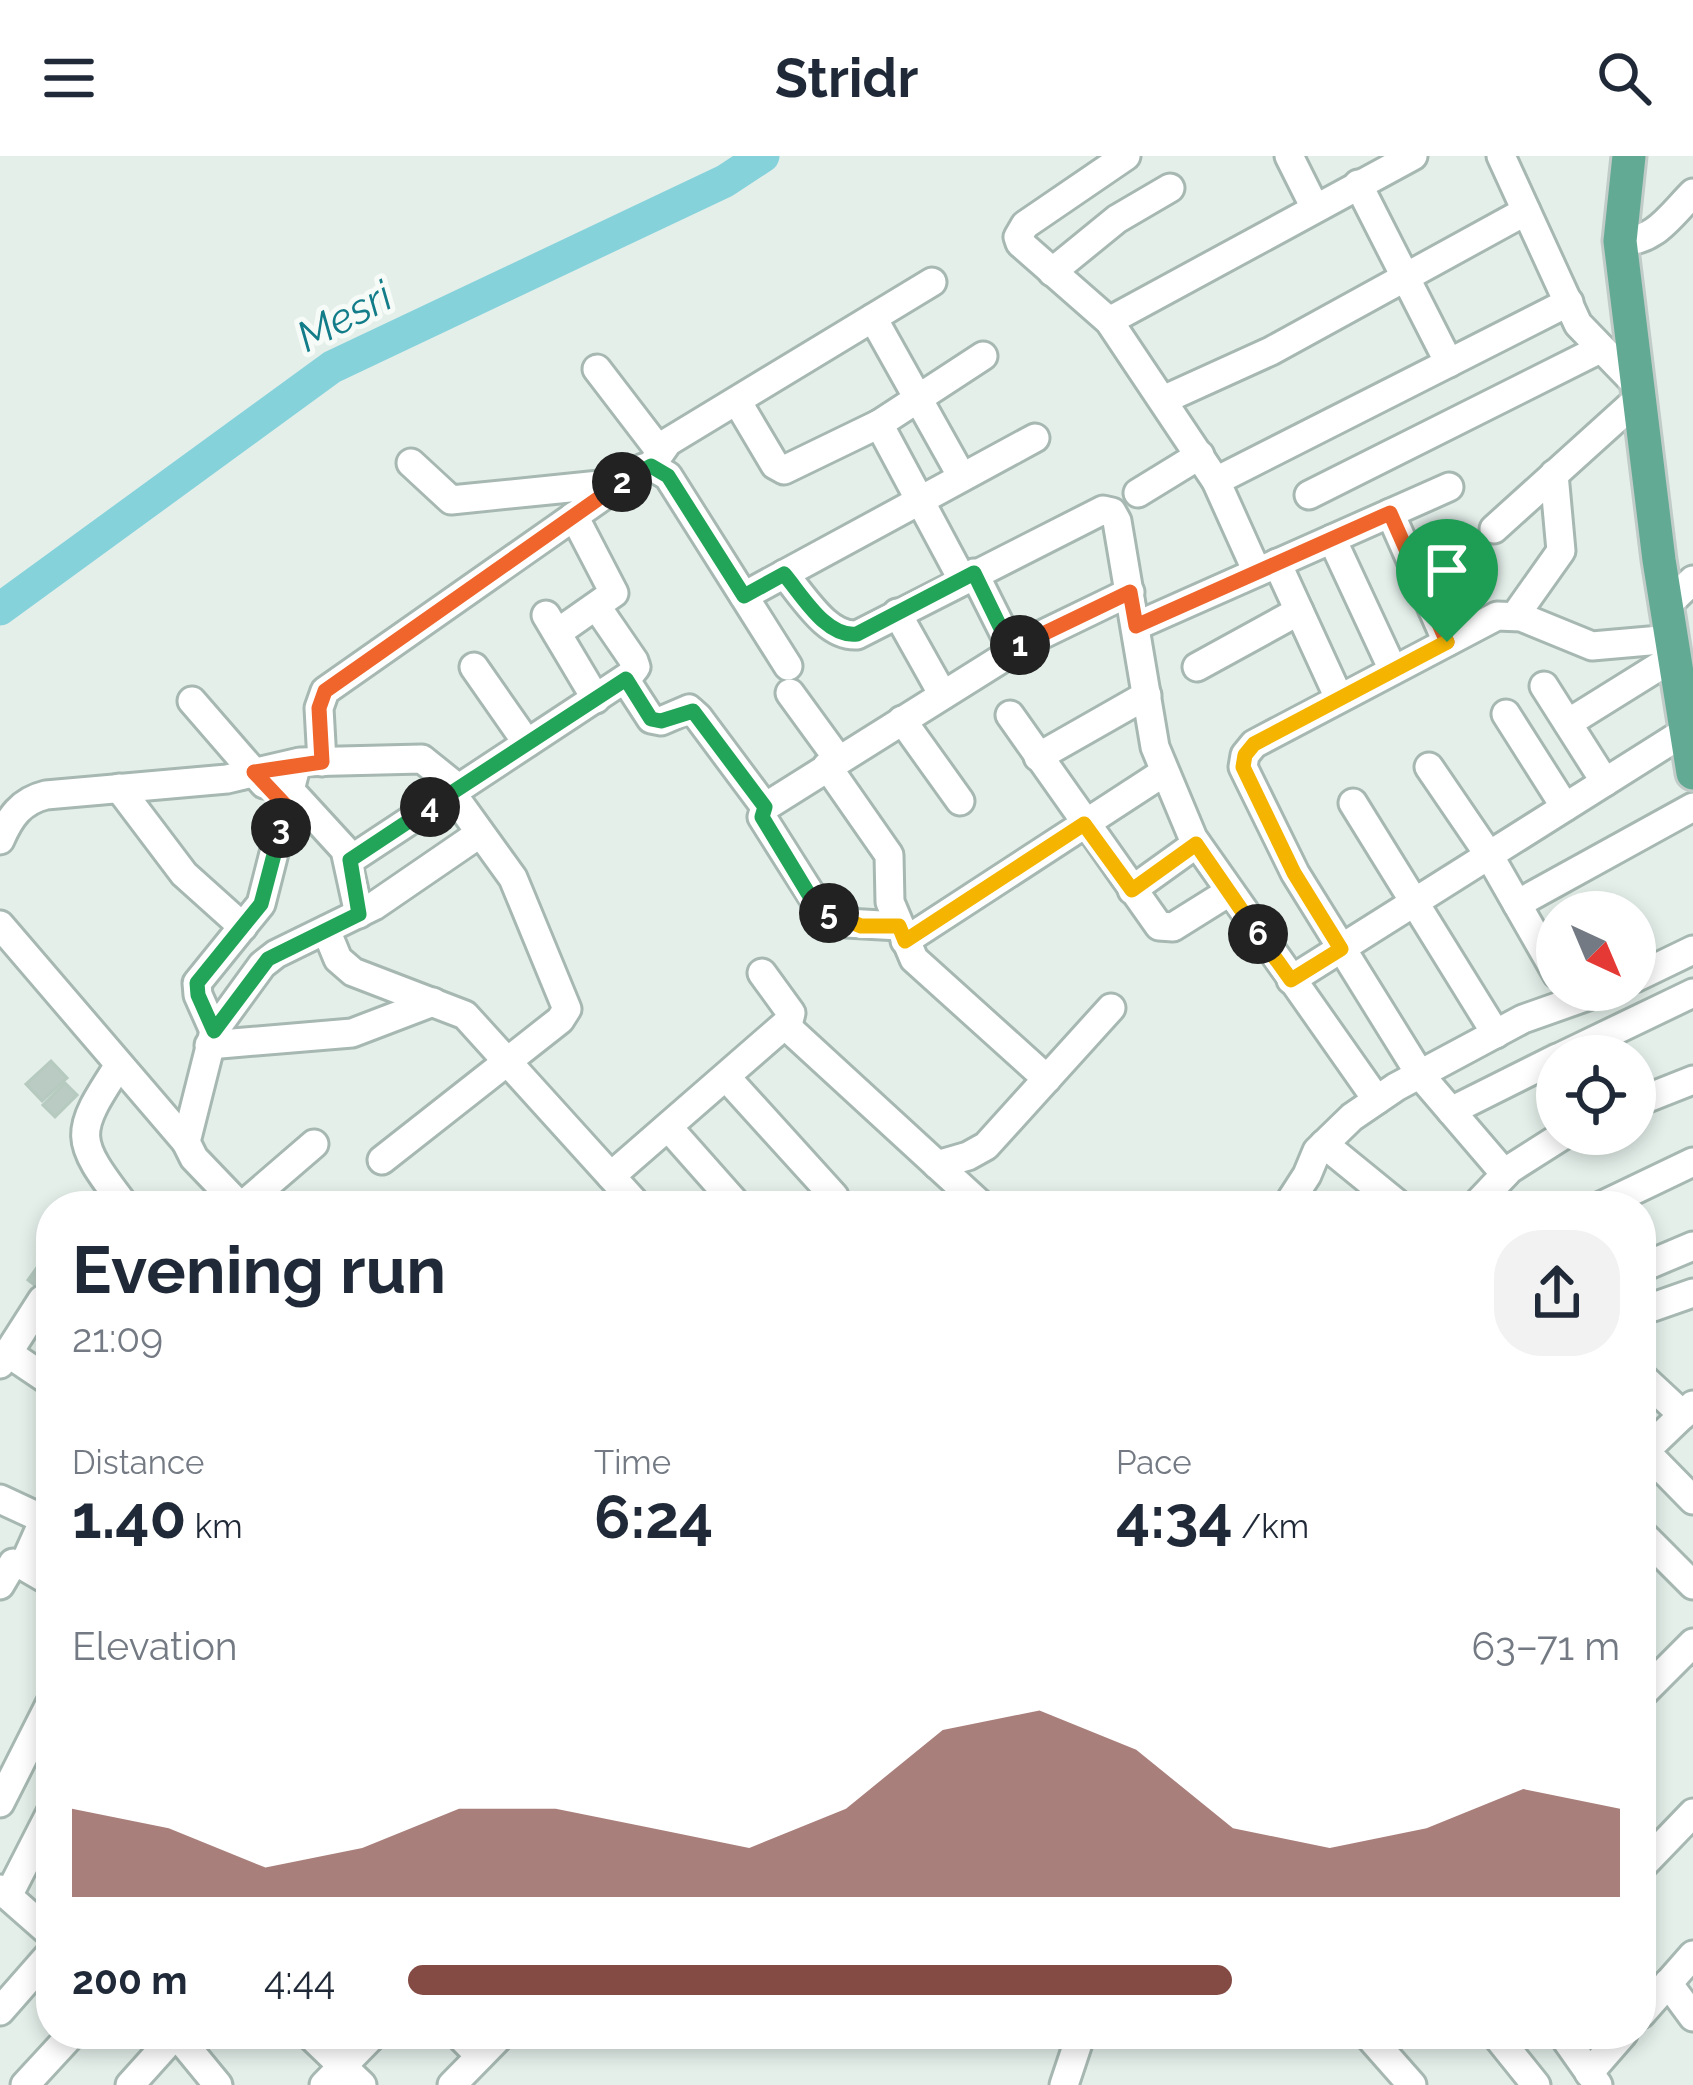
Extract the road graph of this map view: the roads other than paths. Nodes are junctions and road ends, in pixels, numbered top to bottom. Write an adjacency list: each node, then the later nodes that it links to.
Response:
1 (1126, 156): 13 (street)
2 (1289, 156): 10 (street)
3 (1348, 156): 7 (street)
4 (1413, 156): 7 (street)
5 (1501, 156): 11 (street)
6 (1629, 156): 12 (main road)
7 (1361, 183): 10 (street); 14 (street)
8 (1170, 188): 13 (street)
9 (1693, 193): 12 (street)
10 (1315, 208): 18 (street)
11 (1526, 211): 14 (street); 16 (street)
12 (1620, 241): 23 (main road)
13 (1052, 272): 18 (street)
14 (1406, 274): 21 (street); 25 (street)
15 (932, 282): 17 (street)
16 (1568, 302): 19 (street); 21 (street)
17 (873, 318): 24 (street); 26 (street)
18 (1109, 321): 25 (street)
19 (1600, 350): 23 (street); 38 (street)
20 (983, 356): 24 (street)
21 (1450, 363): 34 (street)
22 (597, 369): 30 (street)
23 (1638, 391): 32 (street); 51 (main road)
24 (918, 398): 27 (street); 33 (street)
25 (1162, 400): 29 (street)
26 (736, 401): 27 (street); 30 (street)
27 (879, 424): 39 (street)
28 (1035, 438): 33 (street)
29 (1199, 455): 34 (street); 37 (street)
30 (655, 458): 35 (street); 48 (street)
31 (411, 463): 35 (street)
32 (1555, 475): 42 (street); 53 (street)
33 (962, 478): 39 (street)
34 (1216, 481): 44 (street)
35 (622, 482): 41 (street)
36 (1449, 487): 40 (street)
37 (1138, 493)
38 (1309, 495)
39 (920, 500): 45 (street); 46 (street)
40 (1390, 513): 43 (street); 55 (street)
41 (574, 516): 49 (street); 79 (street)
42 (1494, 529)
43 (1332, 539): 44 (street); 59 (street)
44 (1267, 568): 50 (street); 54 (street)
45 (784, 574): 48 (street); 52 (street)
46 (968, 576): 47 (street); 52 (street); 56 (street)
47 (1130, 592): 54 (street); 56 (street)
48 (744, 596): 74 (street)
49 (597, 607): 60 (street); 65 (street)
50 (1299, 611): 58 (street); 64 (street)
51 (1680, 612): 53 (street); 70 (street); 71 (main road)
52 (897, 614): 62 (street)
53 (1515, 616): 55 (street)
54 (1136, 626): 63 (street)
55 (1447, 642): 59 (street)
56 (1007, 651): 62 (street)
57 (473, 667): 72 (street)
58 (1197, 667)
59 (1393, 670): 64 (street)
60 (626, 679): 65 (street); 85 (street)
61 (1544, 686): 70 (street)
62 (943, 695): 69 (street)
63 (1147, 695): 73 (street); 77 (street)
64 (1340, 698): 104 (street)
65 (596, 699): 72 (street)
66 (192, 701): 76 (street)
67 (1506, 714): 86 (street)
68 (1010, 715): 73 (street)
69 (902, 720): 74 (street); 83 (street)
70 (1568, 723): 80 (street)
71 (1686, 731): 78 (main road); 80 (street)
72 (527, 743): 82 (street)
73 (1038, 757): 88 (street)
74 (832, 762): 85 (street); 102 (street)
75 (1429, 767): 92 (street)
76 (254, 772): 79 (street); 79 (street); 81 (street)
77 (1163, 772): 88 (street); 91 (street)
78 (1693, 773)
79 (299, 780): 82 (street); 93 (street); 100 (street)
80 (1605, 782): 86 (street)
81 (119, 788): 90 (street); 100 (street)
82 (455, 790): 89 (street); 93 (street)
83 (960, 801)
84 (1353, 803): 96 (street)
85 (765, 807): 102 (street)
86 (1565, 807): 92 (street)
87 (1693, 807): 97 (street)
88 (1084, 824): 94 (street); 102 (street)
89 (479, 834): 98 (street); 119 (street)
90 (0, 840)
91 (1196, 844): 94 (street); 95 (street)
92 (1489, 855): 96 (street); 97 (street)
93 (350, 860): 98 (street)
94 (1132, 890): 95 (street)
95 (1229, 892): 108 (street)
96 (1415, 902): 104 (street); 115 (street)
97 (1517, 904): 103 (street)
98 (359, 914): 101 (street)
99 (0, 925): 120 (street)
100 (242, 927): 118 (street)
101 (326, 930): 110 (street); 118 (street)
102 (902, 934): 124 (street)
103 (1536, 937)
104 (1341, 949): 108 (street); 122 (street)
105 (1693, 950): 106 (street)
106 (1656, 968)
107 (762, 973): 114 (street)
108 (1291, 980): 127 (street)
109 (1693, 993): 117 (street)
110 (433, 1001): 118 (street); 119 (street)
111 (1111, 1008): 124 (street)
112 (1542, 1011): 113 (street)
113 (1529, 1018): 115 (street); 116 (street)
114 (785, 1025): 123 (street); 136 (street)
115 (1496, 1034): 122 (street)
116 (1539, 1035)
117 (1613, 1035)
118 (212, 1038): 130 (street)
119 (508, 1062): 134 (street); 141 (street)
120 (119, 1065): 130 (street); 138 (street)
121 (1536, 1074): 128 (street)
122 (1421, 1076): 127 (street); 128 (street)
123 (727, 1077): 129 (street); 144 (street)
124 (1047, 1079): 136 (street)
125 (1693, 1079): 126 (street)
126 (1656, 1094)
127 (1377, 1100): 132 (street)
128 (1451, 1111): 137 (street)
129 (668, 1127): 142 (street); 143 (street)
130 (186, 1142): 139 (street)
131 (314, 1144): 140 (street)
132 (1324, 1144): 146 (street); 147 (street)
133 (1536, 1153): 137 (street)
134 (382, 1160)
135 (1693, 1162): 149 (street)
136 (937, 1165): 145 (street)
137 (1505, 1174): 148 (street)
138 (114, 1191)
139 (226, 1191)
140 (259, 1191)
141 (619, 1191)
142 (626, 1191)
143 (725, 1191)
144 (830, 1191)
145 (966, 1191)
146 (1296, 1191)
147 (1382, 1191)
148 (1489, 1191)
149 (1632, 1191)
150 (1693, 1246): 151 (street)
151 (1656, 1262)
152 (1693, 1293): 153 (street)
153 (1656, 1306)
154 (36, 1307): 155 (street)
155 (4, 1359): 156 (street)
156 (36, 1375)
157 (1656, 1387): 158 (street)
158 (1688, 1410): 159 (street)
159 (1656, 1439)
160 (1656, 1464): 162 (street)
161 (0, 1499): 163 (street)
162 (1693, 1500)
163 (36, 1509)
164 (36, 1533): 166 (street)
165 (1656, 1548): 167 (street)
166 (19, 1571)
167 (1693, 1585)
168 (1693, 1643): 169 (street)
169 (1656, 1680)
170 (36, 1732): 171 (street)
171 (0, 1803)
172 (1693, 1813): 174 (street)
173 (36, 1838): 175 (street)
174 (1656, 1851)
175 (4, 1893): 176 (street)
176 (36, 1921)
177 (1693, 1955): 179 (street)
178 (36, 1970): 181 (street)
179 (1668, 1983): 180 (street); 182 (street)
180 (1656, 1997)
181 (0, 2011)
182 (1693, 2017)
183 (58, 2049): 198 (street)
184 (162, 2049): 199 (street)
185 (188, 2049): 200 (street)
186 (320, 2049): 196 (street)
187 (364, 2049): 196 (street)
188 (473, 2049): 195 (street)
189 (487, 2049): 195 (street)
190 (1076, 2049): 202 (street)
191 (1380, 2049): 203 (street)
192 (1507, 2049): 204 (street)
193 (1573, 2049): 197 (street)
194 (1613, 2049): 197 (street)
195 (480, 2056): 201 (street)
196 (343, 2079)
197 (1594, 2079)
198 (25, 2085)
199 (130, 2085)
200 (218, 2085)
201 (452, 2085)
202 (1064, 2085)
203 (1412, 2085)
204 (1536, 2085)

